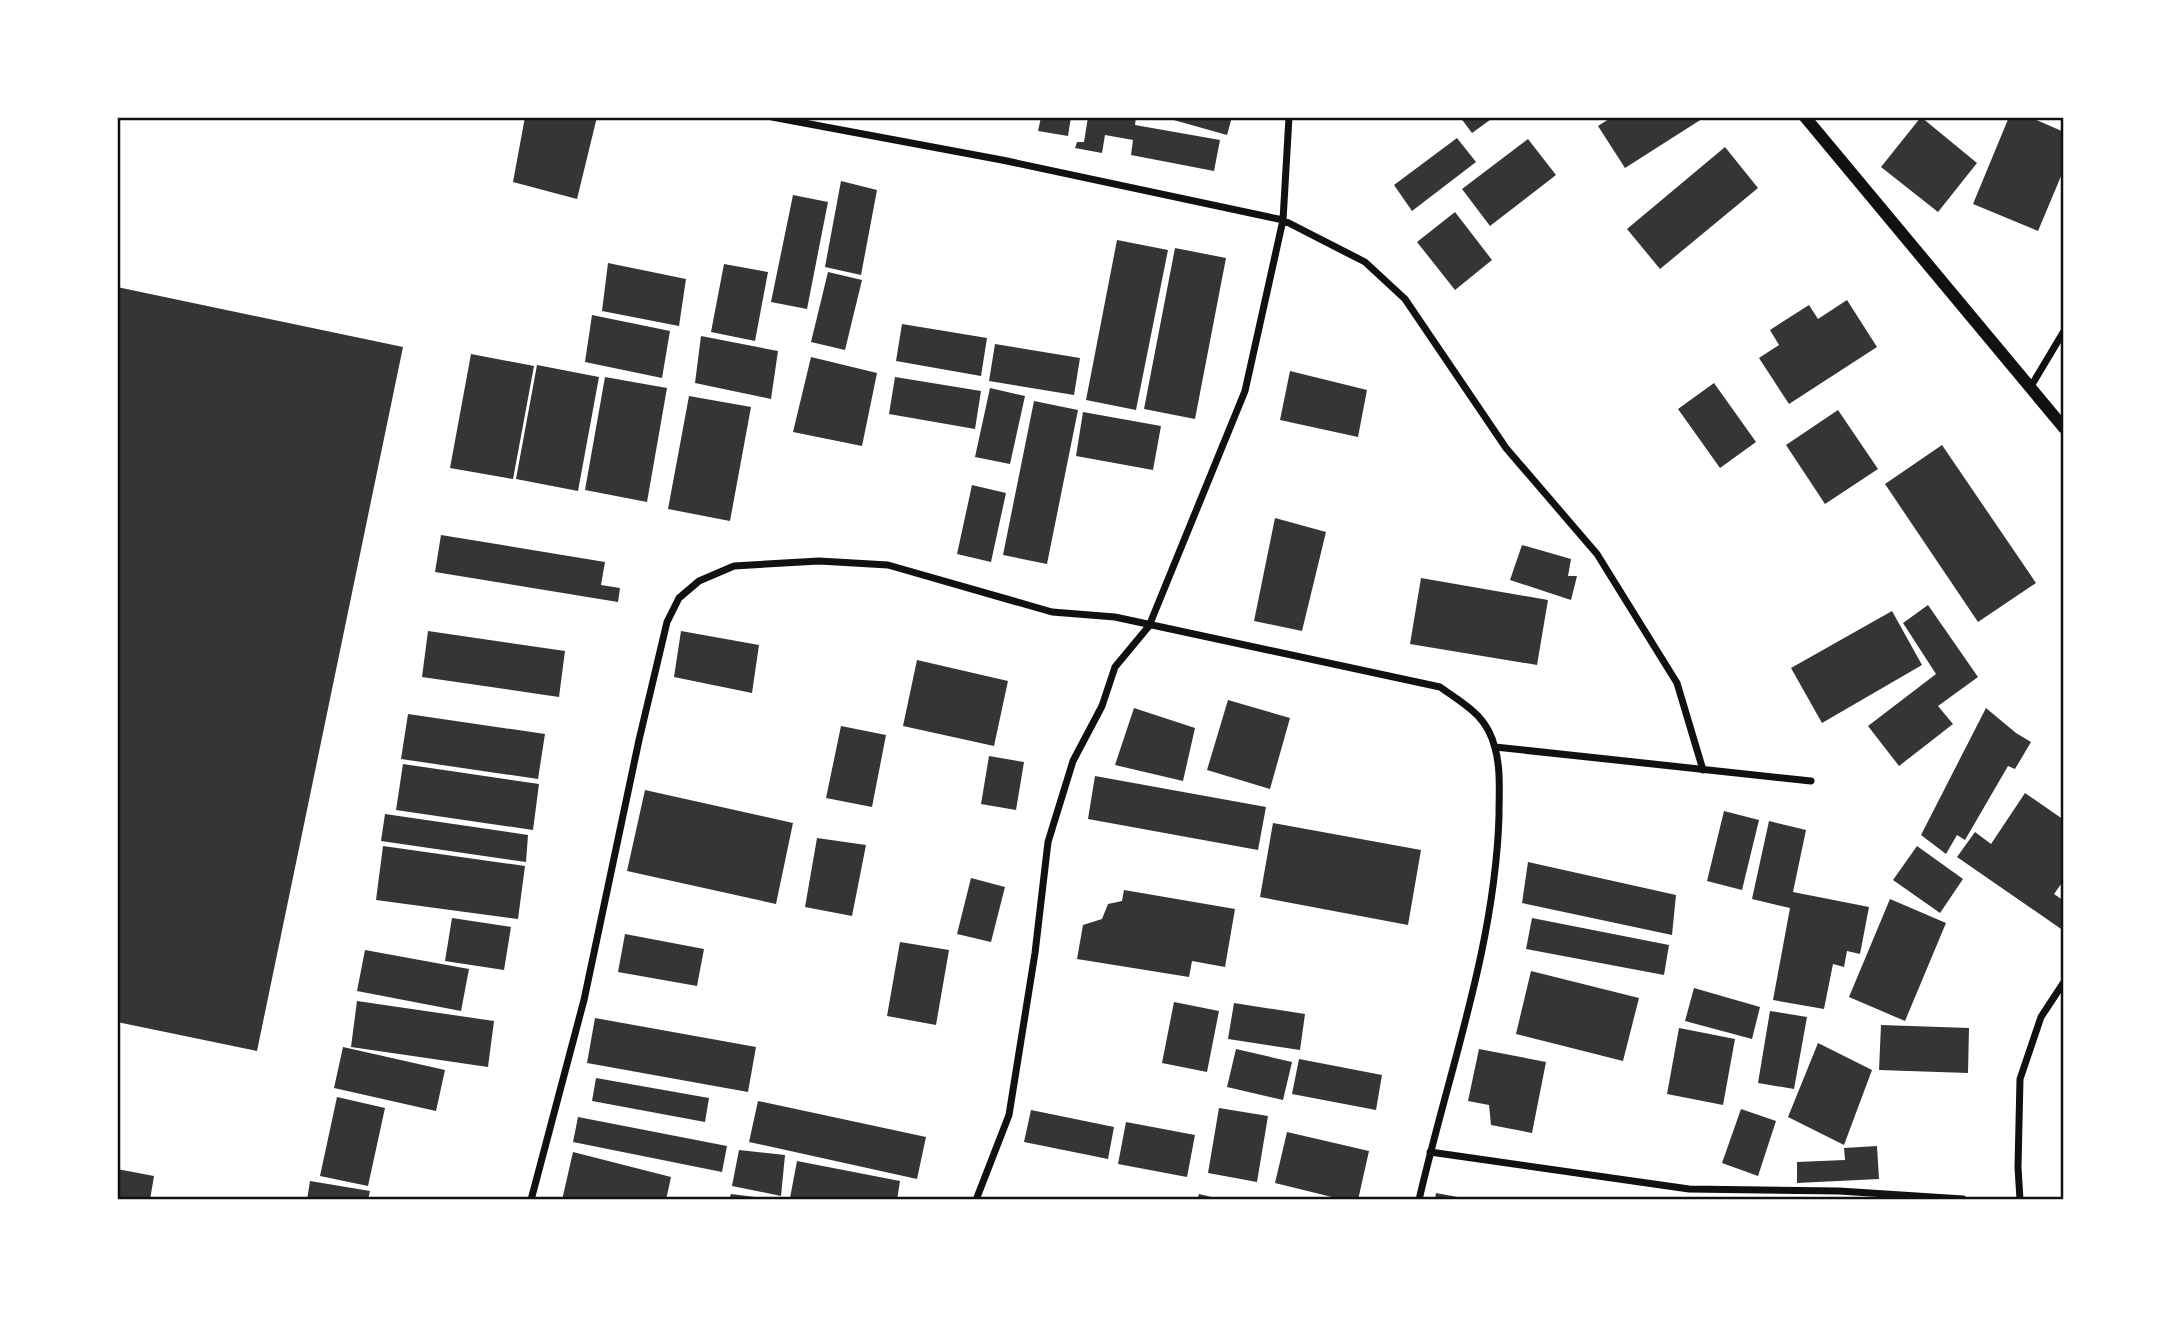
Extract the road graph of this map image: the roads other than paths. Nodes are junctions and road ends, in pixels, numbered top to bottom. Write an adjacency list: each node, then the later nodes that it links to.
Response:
1 (772, 117): 4 (street)
2 (1289, 117): 4 (street)
3 (1805, 117): 6 (street)
4 (1283, 220): 8 (street); 10 (street)
5 (2064, 331): 6 (street)
6 (2030, 389): 7 (street)
7 (2064, 428)
8 (1149, 626): 9 (street); 15 (street); 16 (street)
9 (1495, 747): 10 (street); 13 (street)
10 (1703, 770): 11 (street)
11 (1811, 781)
12 (2064, 982): 18 (street)
13 (1430, 1152): 14 (street); 17 (street)
14 (1963, 1199)
15 (531, 1200)
16 (976, 1200)
17 (1419, 1200)
18 (2020, 1200)

